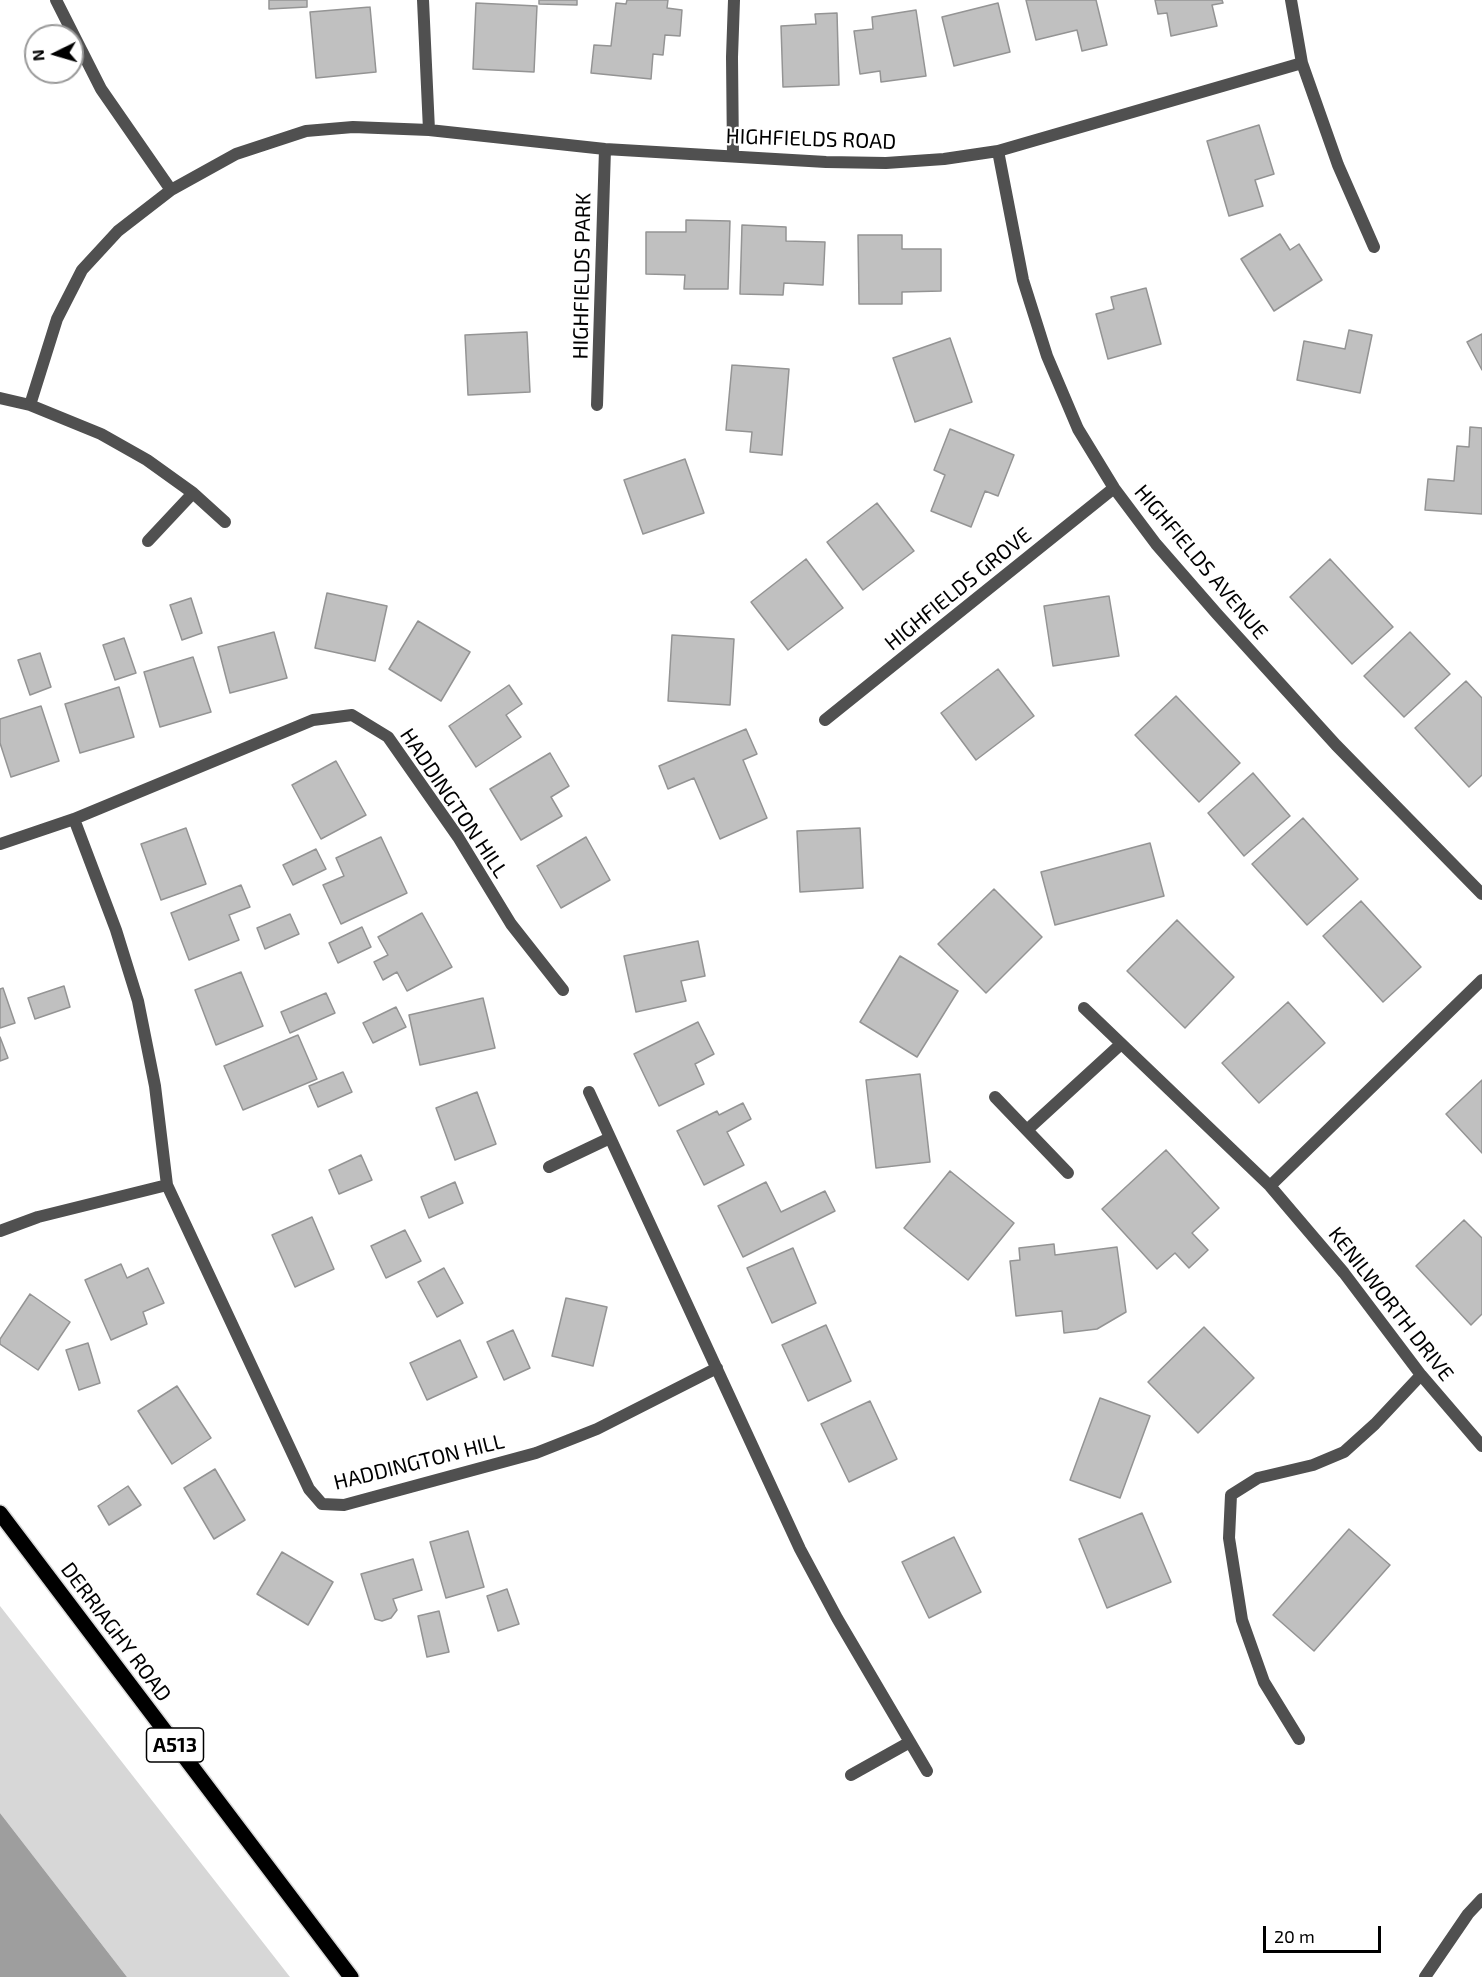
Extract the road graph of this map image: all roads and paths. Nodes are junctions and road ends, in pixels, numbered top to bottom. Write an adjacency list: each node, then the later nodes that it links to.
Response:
1 (56, 0): 10 (street)
2 (423, 0): 6 (street)
3 (734, 0): 9 (street)
4 (1291, 0): 5 (street)
5 (1302, 63): 8 (street, HIGHFIELDS ROAD); 11 (street)
6 (429, 130): 7 (street, HIGHFIELDS ROAD); 10 (street, HIGHFIELDS ROAD)
7 (604, 148): 9 (street, HIGHFIELDS ROAD); 14 (street, HIGHFIELDS PARK)
8 (998, 151): 9 (street, HIGHFIELDS ROAD); 15 (street, HIGHFIELDS AVENUE)
9 (733, 156)
10 (171, 190): 13 (street, HIGHFIELDS ROAD)
11 (1374, 247)
12 (0, 398): 13 (street)
13 (30, 405): 16 (street)
14 (597, 405)
15 (1114, 488): 19 (street, HIGHFIELDS GROVE); 22 (street, HIGHFIELDS AVENUE)
16 (193, 493): 17 (street); 18 (street)
17 (225, 522)
18 (148, 541)
19 (825, 720)
20 (74, 819): 21 (street, HADDINGTON HILL); 24 (street, HADDINGTON HILL); 33 (street, HADDINGTON HILL)
21 (0, 844)
22 (1482, 894)
23 (1482, 980): 34 (street)
24 (562, 990)
25 (1084, 1008): 26 (street, KENILWORTH DRIVE)
26 (1121, 1044): 29 (street); 34 (street, KENILWORTH DRIVE)
27 (589, 1092): 30 (street)
28 (995, 1097): 29 (street)
29 (1027, 1130): 32 (street)
30 (610, 1138): 31 (street); 36 (street)
31 (549, 1167)
32 (1068, 1173)
33 (168, 1185): 35 (street); 36 (street, HADDINGTON HILL)
34 (1270, 1186): 37 (street, KENILWORTH DRIVE)
35 (0, 1232)
36 (717, 1368): 41 (street)
37 (1420, 1375): 38 (street, KENILWORTH DRIVE); 40 (street)
38 (1482, 1446)
39 (0, 1513): 45 (main road, DERRIAGHY ROAD / A513)
40 (1299, 1739)
41 (910, 1742): 42 (street); 43 (street)
42 (927, 1771)
43 (850, 1775)
44 (1482, 1899): 46 (street)
45 (351, 1977)
46 (1425, 1977)

